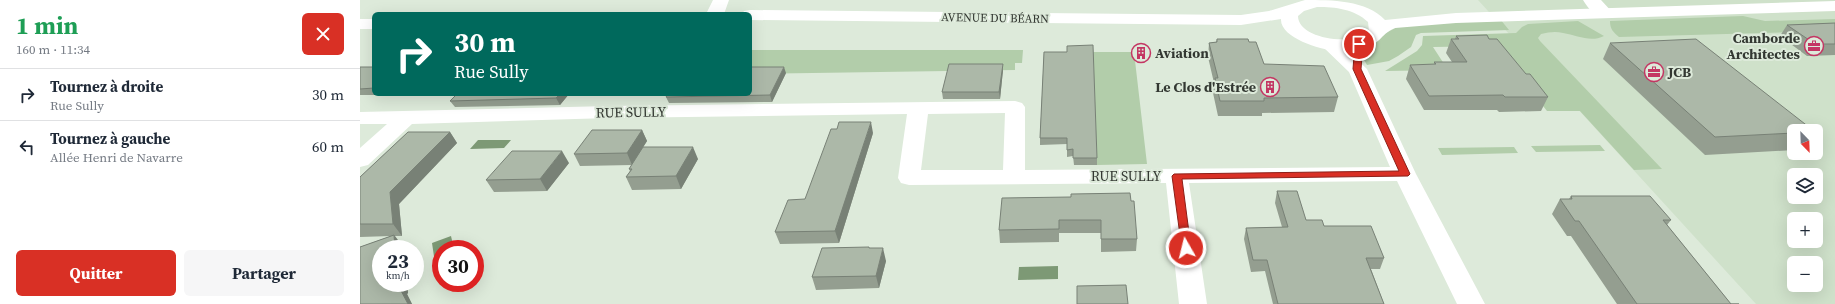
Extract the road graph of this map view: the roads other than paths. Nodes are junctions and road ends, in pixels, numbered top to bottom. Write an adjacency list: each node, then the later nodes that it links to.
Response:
1 (721, 0): 6 (street)
2 (1591, 0): 7 (street)
3 (1835, 6): 7 (street)
4 (1358, 8): 5 (street, AVENUE DU BÉARN); 9 (street); 13 (street)
5 (1294, 9): 10 (street, AVENUE DU BÉARN); 14 (street)
6 (716, 12)
7 (1604, 13): 9 (street)
8 (752, 15): 10 (street, AVENUE DU BÉARN)
9 (1436, 18): 13 (street)
10 (1241, 20): 14 (street, AVENUE DU BÉARN)
11 (360, 24): 12 (street)
12 (372, 24)
13 (1379, 28): 15 (street)
14 (1298, 33): 16 (street, AVENUE DU BÉARN)
15 (1359, 44): 16 (street); 17 (street)
16 (1330, 45): 17 (street)
17 (1357, 69): 22 (street)
18 (918, 108): 20 (street, RUE SULLY); 23 (street, RUE SULLY); 23 (street, RUE SULLY)
19 (360, 118): 20 (street, RUE SULLY)
20 (406, 118): 21 (street)
21 (360, 160)
22 (1405, 174): 24 (street, RUE SULLY); 26 (street)
23 (1014, 176): 24 (street, RUE SULLY)
24 (1177, 176): 25 (street)
25 (1193, 304)
26 (1471, 304)

